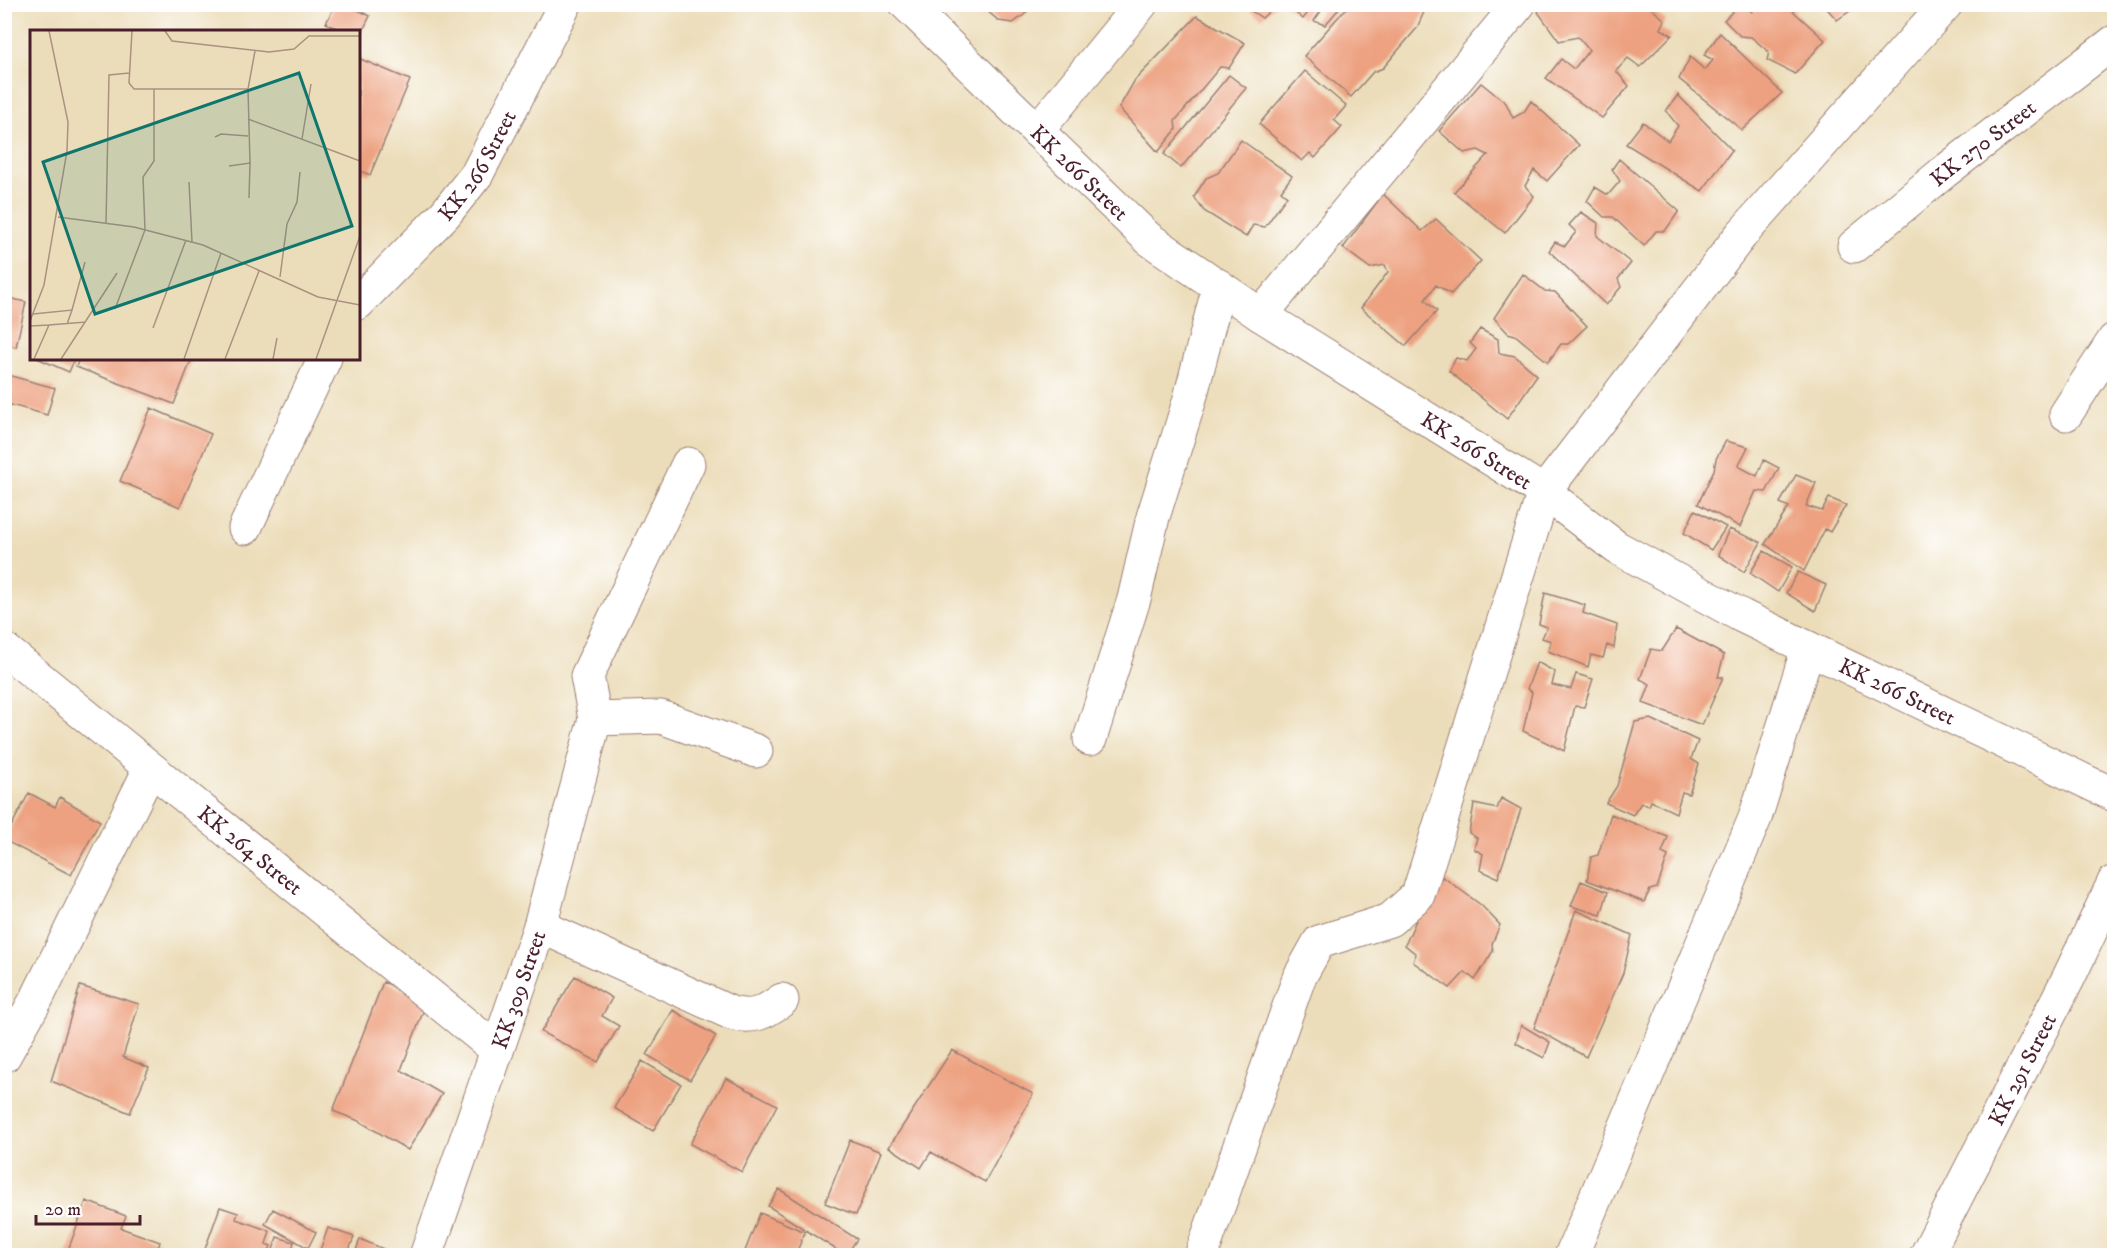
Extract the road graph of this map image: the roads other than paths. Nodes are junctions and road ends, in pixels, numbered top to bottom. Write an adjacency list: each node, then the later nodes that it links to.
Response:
1 (565, 4): 10 (street, KK 266 Street)
2 (906, 4): 7 (street, KK 266 Street)
3 (1141, 4): 7 (street)
4 (1519, 4): 11 (street)
5 (1946, 4): 16 (street)
6 (2115, 42): 8 (street, KK 270 Street)
7 (1037, 131): 9 (street, KK 266 Street)
8 (1854, 246)
9 (1219, 286): 11 (street, KK 266 Street); 21 (street)
10 (360, 301)
11 (1262, 315): 16 (street, KK 266 Street)
12 (2115, 340): 14 (street)
13 (324, 360): 17 (street)
14 (2066, 414)
15 (688, 464): 20 (street)
16 (1544, 492): 18 (street, KK 266 Street); 31 (street)
17 (245, 528)
18 (1808, 648): 24 (street, KK 266 Street); 32 (street)
19 (4, 649): 23 (street, KK 264 Street)
20 (595, 719): 22 (street); 26 (street, KK 309 Street)
21 (1090, 739)
22 (756, 751)
23 (150, 769): 28 (street, KK 264 Street); 29 (street)
24 (2115, 795)
25 (2115, 882): 33 (street, KK 291 Street)
26 (540, 926): 27 (street); 28 (street, KK 309 Street)
27 (782, 1000)
28 (497, 1050): 30 (street, KK 309 Street)
29 (4, 1056)
30 (426, 1256)
31 (1201, 1256)
32 (1571, 1256)
33 (1926, 1256)

